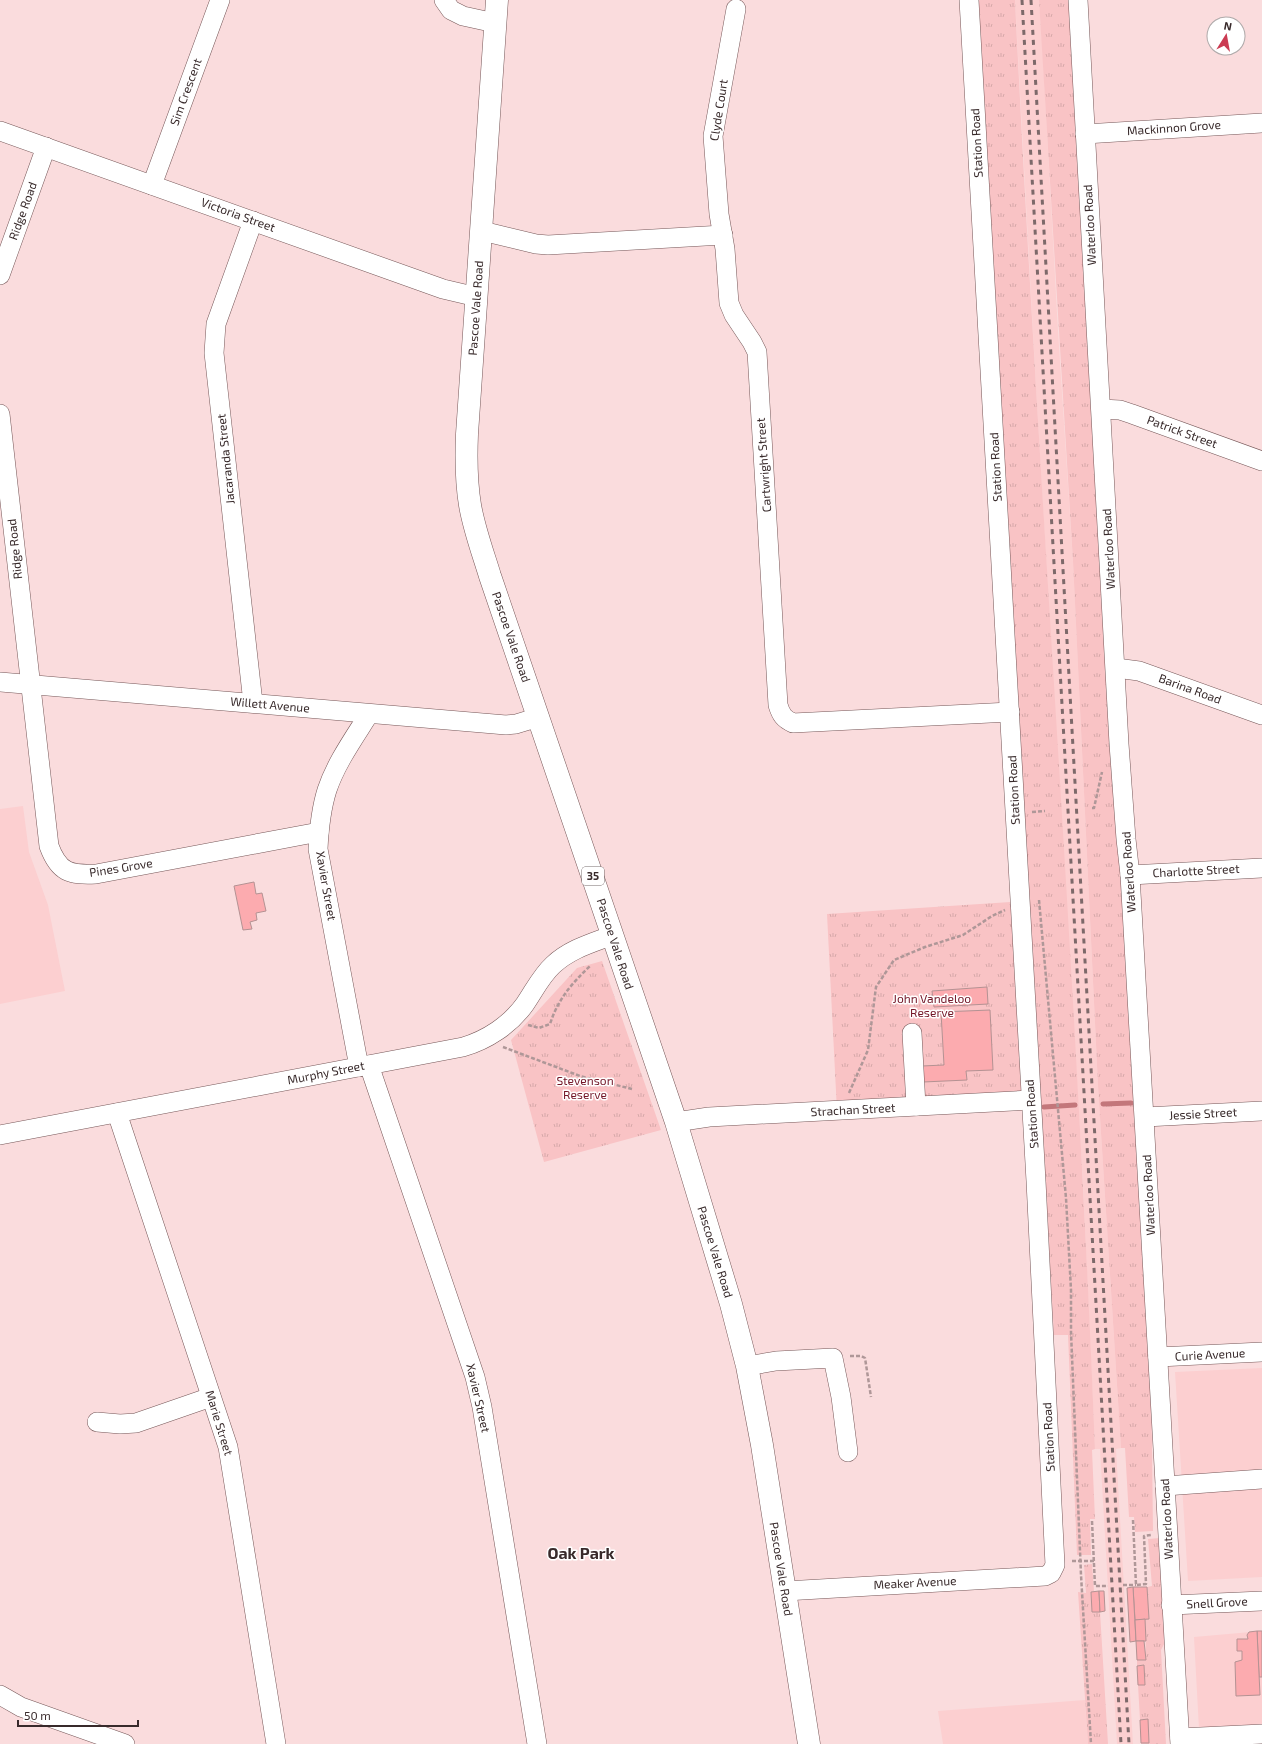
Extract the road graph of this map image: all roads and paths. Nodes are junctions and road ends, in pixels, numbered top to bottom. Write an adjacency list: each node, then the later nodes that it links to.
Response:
1 (220, 0): 12 (street, Sim Crescent)
2 (444, 0): 7 (street)
3 (497, 0): 7 (main road, Pascoe Vale Road / 35)
4 (969, 0): 25 (street, Station Road)
5 (1078, 0): 10 (street, Waterloo Road)
6 (736, 9): 15 (street, Clyde Court)
7 (495, 23): 14 (main road, Pascoe Vale Road / 35)
8 (1262, 123): 10 (street, Mackinnon Grove)
9 (0, 130): 11 (street, Victoria Street)
10 (1085, 134): 18 (street, Waterloo Road)
11 (46, 147): 12 (street, Victoria Street); 16 (street, Ridge Road)
12 (152, 185): 13 (street, Victoria Street)
13 (253, 221): 17 (street, Victoria Street); 24 (street, Jacaranda Street)
14 (482, 231): 15 (street); 17 (main road, Pascoe Vale Road / 35)
15 (723, 235): 25 (street, Cartwright Street)
16 (0, 275)
17 (477, 297): 28 (main road, Pascoe Vale Road / 35)
18 (1101, 409): 20 (street, Patrick Street); 21 (street, Waterloo Road)
19 (0, 414): 23 (street, Ridge Road)
20 (1262, 462)
21 (1116, 668): 27 (street, Barina Road); 33 (street, Waterloo Road)
22 (0, 682): 23 (street, Willett Avenue)
23 (31, 685): 24 (street, Willett Avenue); 31 (street, Pines Grove)
24 (253, 703): 26 (street, Willett Avenue)
25 (1010, 712): 43 (street, Station Road)
26 (369, 714): 28 (street, Willett Avenue); 31 (street, Xavier Street)
27 (1262, 715)
28 (539, 717): 36 (main road, Pascoe Vale Road / 35)
29 (1045, 811): 30 (path)
30 (1030, 812)
31 (319, 832): 41 (street, Xavier Street)
32 (1262, 868): 33 (street, Charlotte Street)
33 (1130, 875): 48 (street, Waterloo Road)
34 (1038, 894): 64 (path)
35 (1005, 910): 45 (path)
36 (613, 935): 41 (street, Murphy Street); 49 (main road, Pascoe Vale Road / 35)
37 (591, 966): 38 (path)
38 (528, 1025)
39 (912, 1033): 44 (street)
40 (500, 1046): 42 (path)
41 (364, 1066): 47 (street, Murphy Street); 78 (street, Xavier Street)
42 (632, 1089)
43 (1031, 1100): 44 (street, Strachan Street); 66 (street, Station Road)
44 (916, 1106): 45 (street, Strachan Street)
45 (841, 1110): 49 (street, Strachan Street)
46 (1262, 1111): 48 (street, Jessie Street)
47 (117, 1113): 50 (street, Murphy Street); 56 (street, Marie Street)
48 (1145, 1117): 52 (street, Waterloo Road)
49 (676, 1122): 54 (main road, Pascoe Vale Road / 35)
50 (0, 1135)
51 (1262, 1352): 52 (street, Curie Avenue)
52 (1158, 1357): 60 (street, Waterloo Road)
53 (833, 1358): 54 (street); 55 (path); 58 (street)
54 (746, 1366): 70 (main road, Pascoe Vale Road / 35)
55 (871, 1397)
56 (211, 1398): 57 (street); 77 (street, Marie Street)
57 (97, 1422)
58 (848, 1452)
59 (1262, 1479): 60 (street)
60 (1165, 1486): 72 (street, Waterloo Road)
61 (1133, 1520): 68 (path)
62 (1092, 1522): 65 (path)
63 (1144, 1536): 68 (path)
64 (1080, 1561): 65 (path); 80 (path)
65 (1094, 1561): 69 (path)
66 (1046, 1576): 70 (street, Meaker Avenue)
67 (1124, 1585): 68 (path)
68 (1136, 1585)
69 (1108, 1586)
70 (785, 1591): 79 (main road, Pascoe Vale Road / 35)
71 (1262, 1601): 72 (street, Snell Grove)
72 (1171, 1605): 75 (street, Waterloo Road)
73 (0, 1695): 76 (street)
74 (1262, 1734): 75 (street)
75 (1180, 1741)
76 (125, 1744)
77 (276, 1744)
78 (537, 1744)
79 (809, 1744)
80 (1091, 1744)

